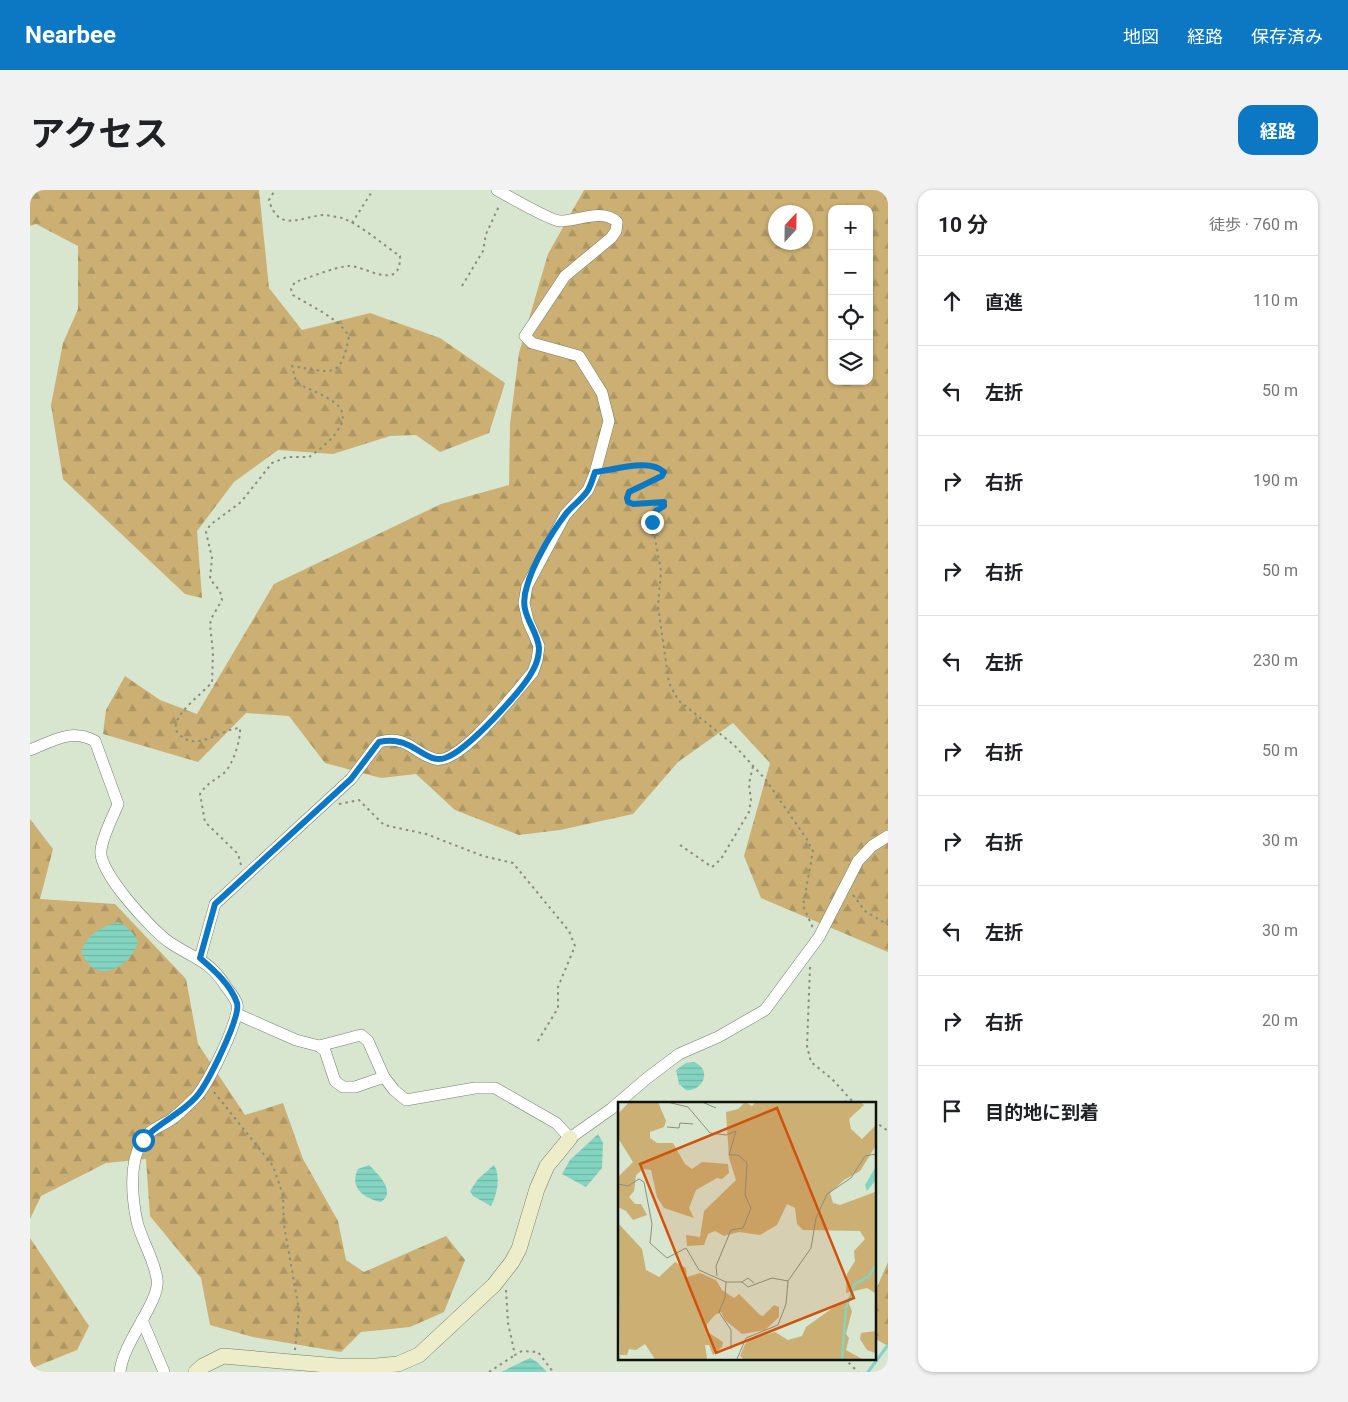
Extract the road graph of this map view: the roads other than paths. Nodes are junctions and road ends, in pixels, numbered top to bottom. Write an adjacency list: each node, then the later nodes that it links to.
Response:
1 (501, 192): 4 (street)
2 (30, 750): 4 (street)
3 (888, 836): 8 (street)
4 (200, 958): 5 (street)
5 (238, 1014): 6 (street); 11 (street)
6 (320, 1046): 7 (street); 7 (street)
7 (384, 1077): 10 (street)
8 (619, 1102)
9 (618, 1103): 10 (street)
10 (570, 1138): 14 (street)
11 (142, 1320): 12 (street); 13 (street)
12 (120, 1372)
13 (164, 1372)
14 (196, 1372)

